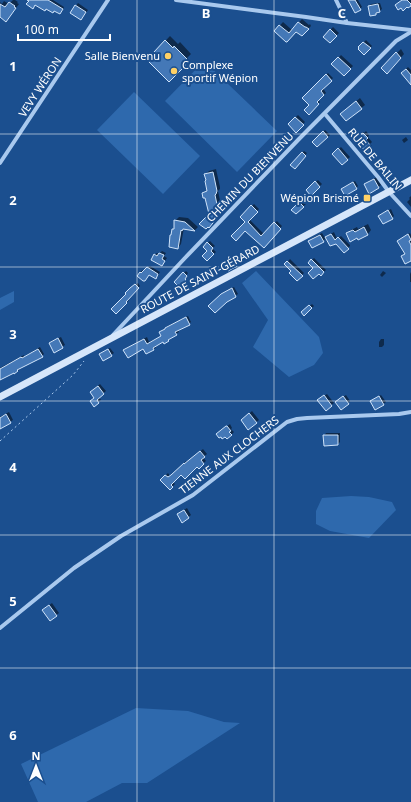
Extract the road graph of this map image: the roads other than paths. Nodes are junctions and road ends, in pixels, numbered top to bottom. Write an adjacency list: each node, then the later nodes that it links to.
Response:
1 (108, 0): 7 (street, VEVY WÉRON)
2 (176, 0): 4 (street)
3 (336, 0): 4 (street)
4 (347, 23): 5 (street)
5 (411, 31): 6 (street, CHEMIN DU BIENVENU)
6 (325, 114): 9 (street, RUE DE BAILIN); 11 (street, CHEMIN DU BIENVENU)
7 (0, 163)
8 (411, 180): 9 (main road, ROUTE DE SAINT-GÉRARD)
9 (389, 192): 10 (street, RUE DE BAILIN); 11 (main road, ROUTE DE SAINT-GÉRARD)
10 (411, 216)
11 (108, 340): 12 (main road, ROUTE DE SAINT-GÉRARD)
12 (0, 397)
13 (411, 412): 14 (street, TIENNE AUX CLOCHERS)
14 (0, 628)

